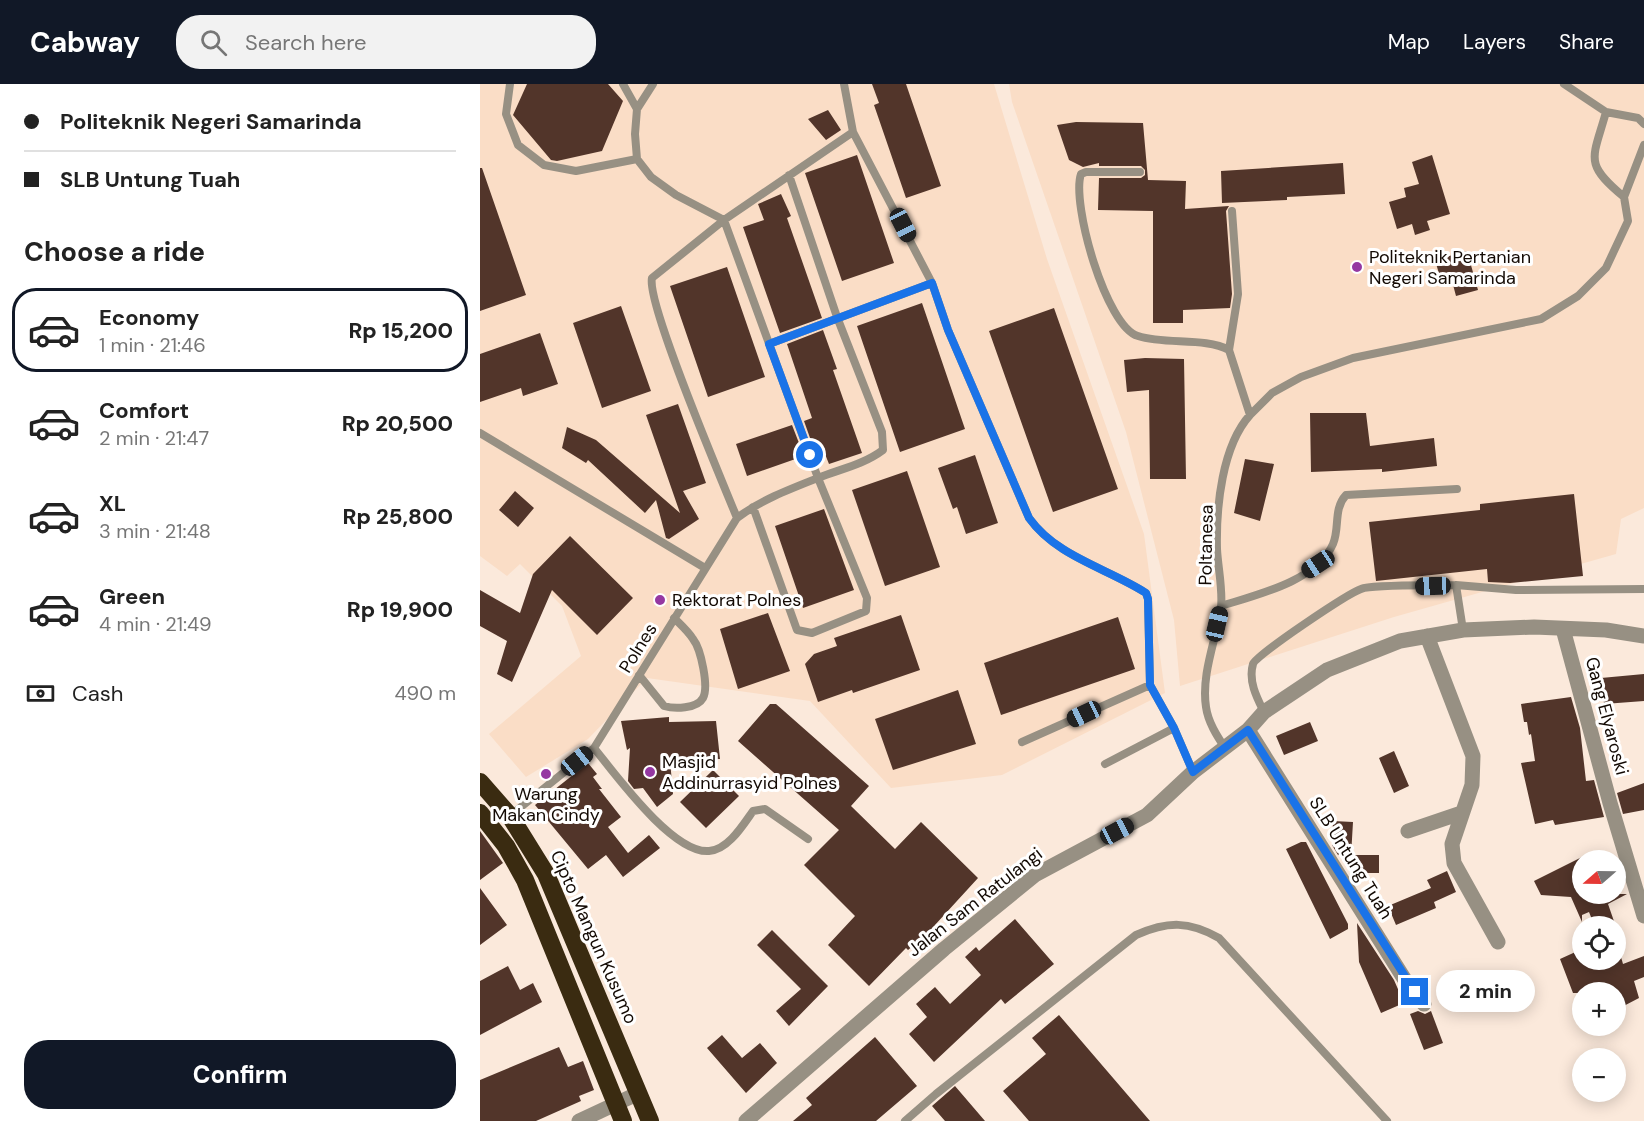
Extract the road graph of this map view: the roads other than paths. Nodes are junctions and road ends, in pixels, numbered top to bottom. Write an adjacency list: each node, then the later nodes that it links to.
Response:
1 (510, 84): 11 (lane)
2 (623, 84): 6 (lane)
3 (653, 84): 6 (lane)
4 (844, 84): 9 (lane)
5 (1564, 84): 7 (lane)
6 (637, 109): 11 (lane)
7 (1606, 111): 8 (lane); 14 (lane)
8 (1644, 124)
9 (853, 132): 13 (lane); 17 (lane)
10 (1644, 145): 14 (lane)
11 (638, 159): 16 (lane)
12 (1140, 172): 20 (lane)
13 (789, 175): 16 (lane); 18 (lane)
14 (1624, 197): 21 (lane, Poltanesa)
15 (1232, 211): 20 (lane)
16 (724, 220): 19 (lane); 26 (lane)
17 (932, 283): 18 (lane); 37 (lane)
18 (837, 317): 19 (lane); 23 (lane, Polnes)
19 (769, 344): 23 (lane)
20 (1228, 350): 21 (lane)
21 (1251, 415): 30 (lane, Poltanesa)
22 (480, 433): 27 (lane)
23 (818, 478): 25 (lane, Polnes); 25 (lane)
24 (1456, 489): 30 (lane)
25 (753, 507): 26 (lane, Polnes)
26 (737, 518): 27 (lane, Polnes)
27 (705, 568): 31 (lane, Polnes)
28 (1456, 585): 29 (lane); 33 (lane); 38 (lane)
29 (1644, 589)
30 (1221, 606): 43 (lane, Poltanesa)
31 (674, 618): 36 (lane, Polnes); 36 (lane)
32 (1563, 629): 33 (street, Jalan Sam Ratulangi); 35 (street, Jalan Sam Ratulangi); 52 (street, Gang Elyaroski)
33 (1463, 630): 34 (street, Jalan Sam Ratulangi)
34 (1427, 636): 38 (street, Jalan Sam Ratulangi); 48 (street)
35 (1644, 636)
36 (639, 675): 42 (lane, Polnes)
37 (1150, 685): 39 (lane); 41 (lane)
38 (1264, 712): 40 (street, Jalan Sam Ratulangi)
39 (1174, 728): 44 (lane); 45 (lane)
40 (1248, 730): 43 (street, Jalan Sam Ratulangi); 54 (street, SLB Untung Tuah)
41 (1022, 742)
42 (594, 748): 49 (lane, Polnes); 51 (lane)
43 (1225, 748): 45 (street, Jalan Sam Ratulangi)
44 (1105, 764)
45 (1193, 772): 60 (street, Jalan Sam Ratulangi)
46 (480, 782): 49 (highway, Cipto Mangun Kusumo)
47 (480, 813): 56 (highway)
48 (1461, 813): 50 (street); 53 (street)
49 (510, 816): 55 (highway, Cipto Mangun Kusumo)
50 (1408, 831)
51 (808, 839)
52 (1644, 916)
53 (1498, 942)
54 (1424, 1004)
55 (639, 1093): 56 (street); 59 (highway, Cipto Mangun Kusumo)
56 (615, 1104): 57 (street); 58 (highway)
57 (579, 1121)
58 (623, 1121)
59 (650, 1121)
60 (746, 1121)
61 (905, 1121): 62 (lane)
62 (1387, 1121)

